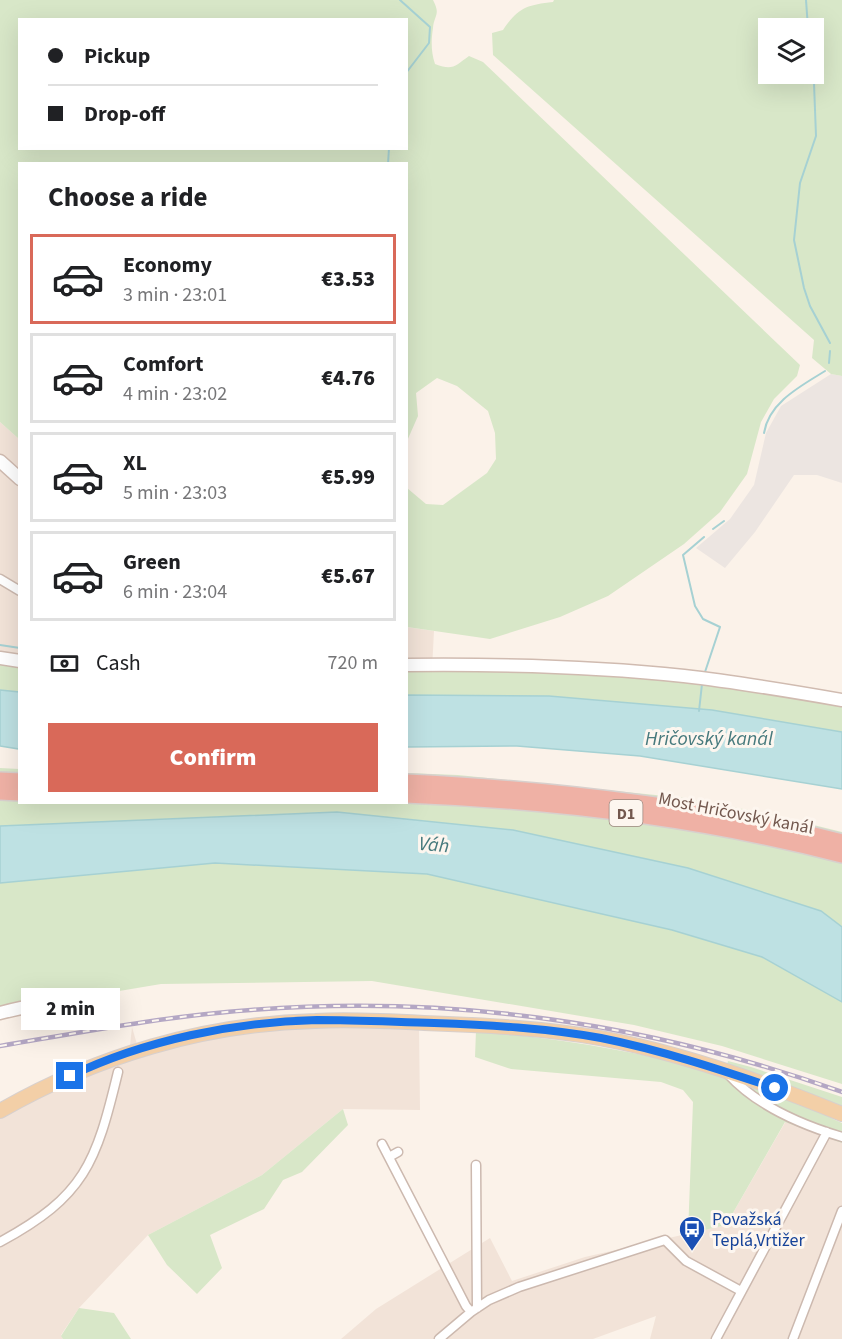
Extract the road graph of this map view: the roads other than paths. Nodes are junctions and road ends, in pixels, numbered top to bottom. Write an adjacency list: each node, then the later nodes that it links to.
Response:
1 (0, 461): 2 (main road)
2 (18, 477)
3 (0, 579): 4 (street)
4 (18, 590)
5 (0, 658): 6 (main road)
6 (18, 661)
7 (408, 665): 8 (main road)
8 (842, 700)
9 (0, 780): 10 (highway)
10 (18, 781)
11 (408, 782): 15 (highway, Most Hričovský kanál / D1)
12 (0, 792): 13 (highway)
13 (18, 793)
14 (408, 795): 16 (highway, Most Hričovský kanál / D1)
15 (842, 842)
16 (842, 855)
17 (0, 1013): 18 (main road)
18 (77, 1018)
19 (118, 1072): 30 (street)
20 (726, 1072): 21 (main road); 22 (main road); 23 (street)
21 (0, 1111)
22 (842, 1114)
23 (827, 1132): 24 (street); 31 (street)
24 (842, 1137)
25 (382, 1144): 27 (street)
26 (398, 1152): 27 (street)
27 (389, 1157): 32 (street)
28 (474, 1168): 32 (street)
29 (842, 1211): 35 (street)
30 (0, 1242)
31 (741, 1291): 32 (street); 34 (street)
32 (474, 1310): 33 (street)
33 (439, 1339)
34 (716, 1339)
35 (793, 1339)

